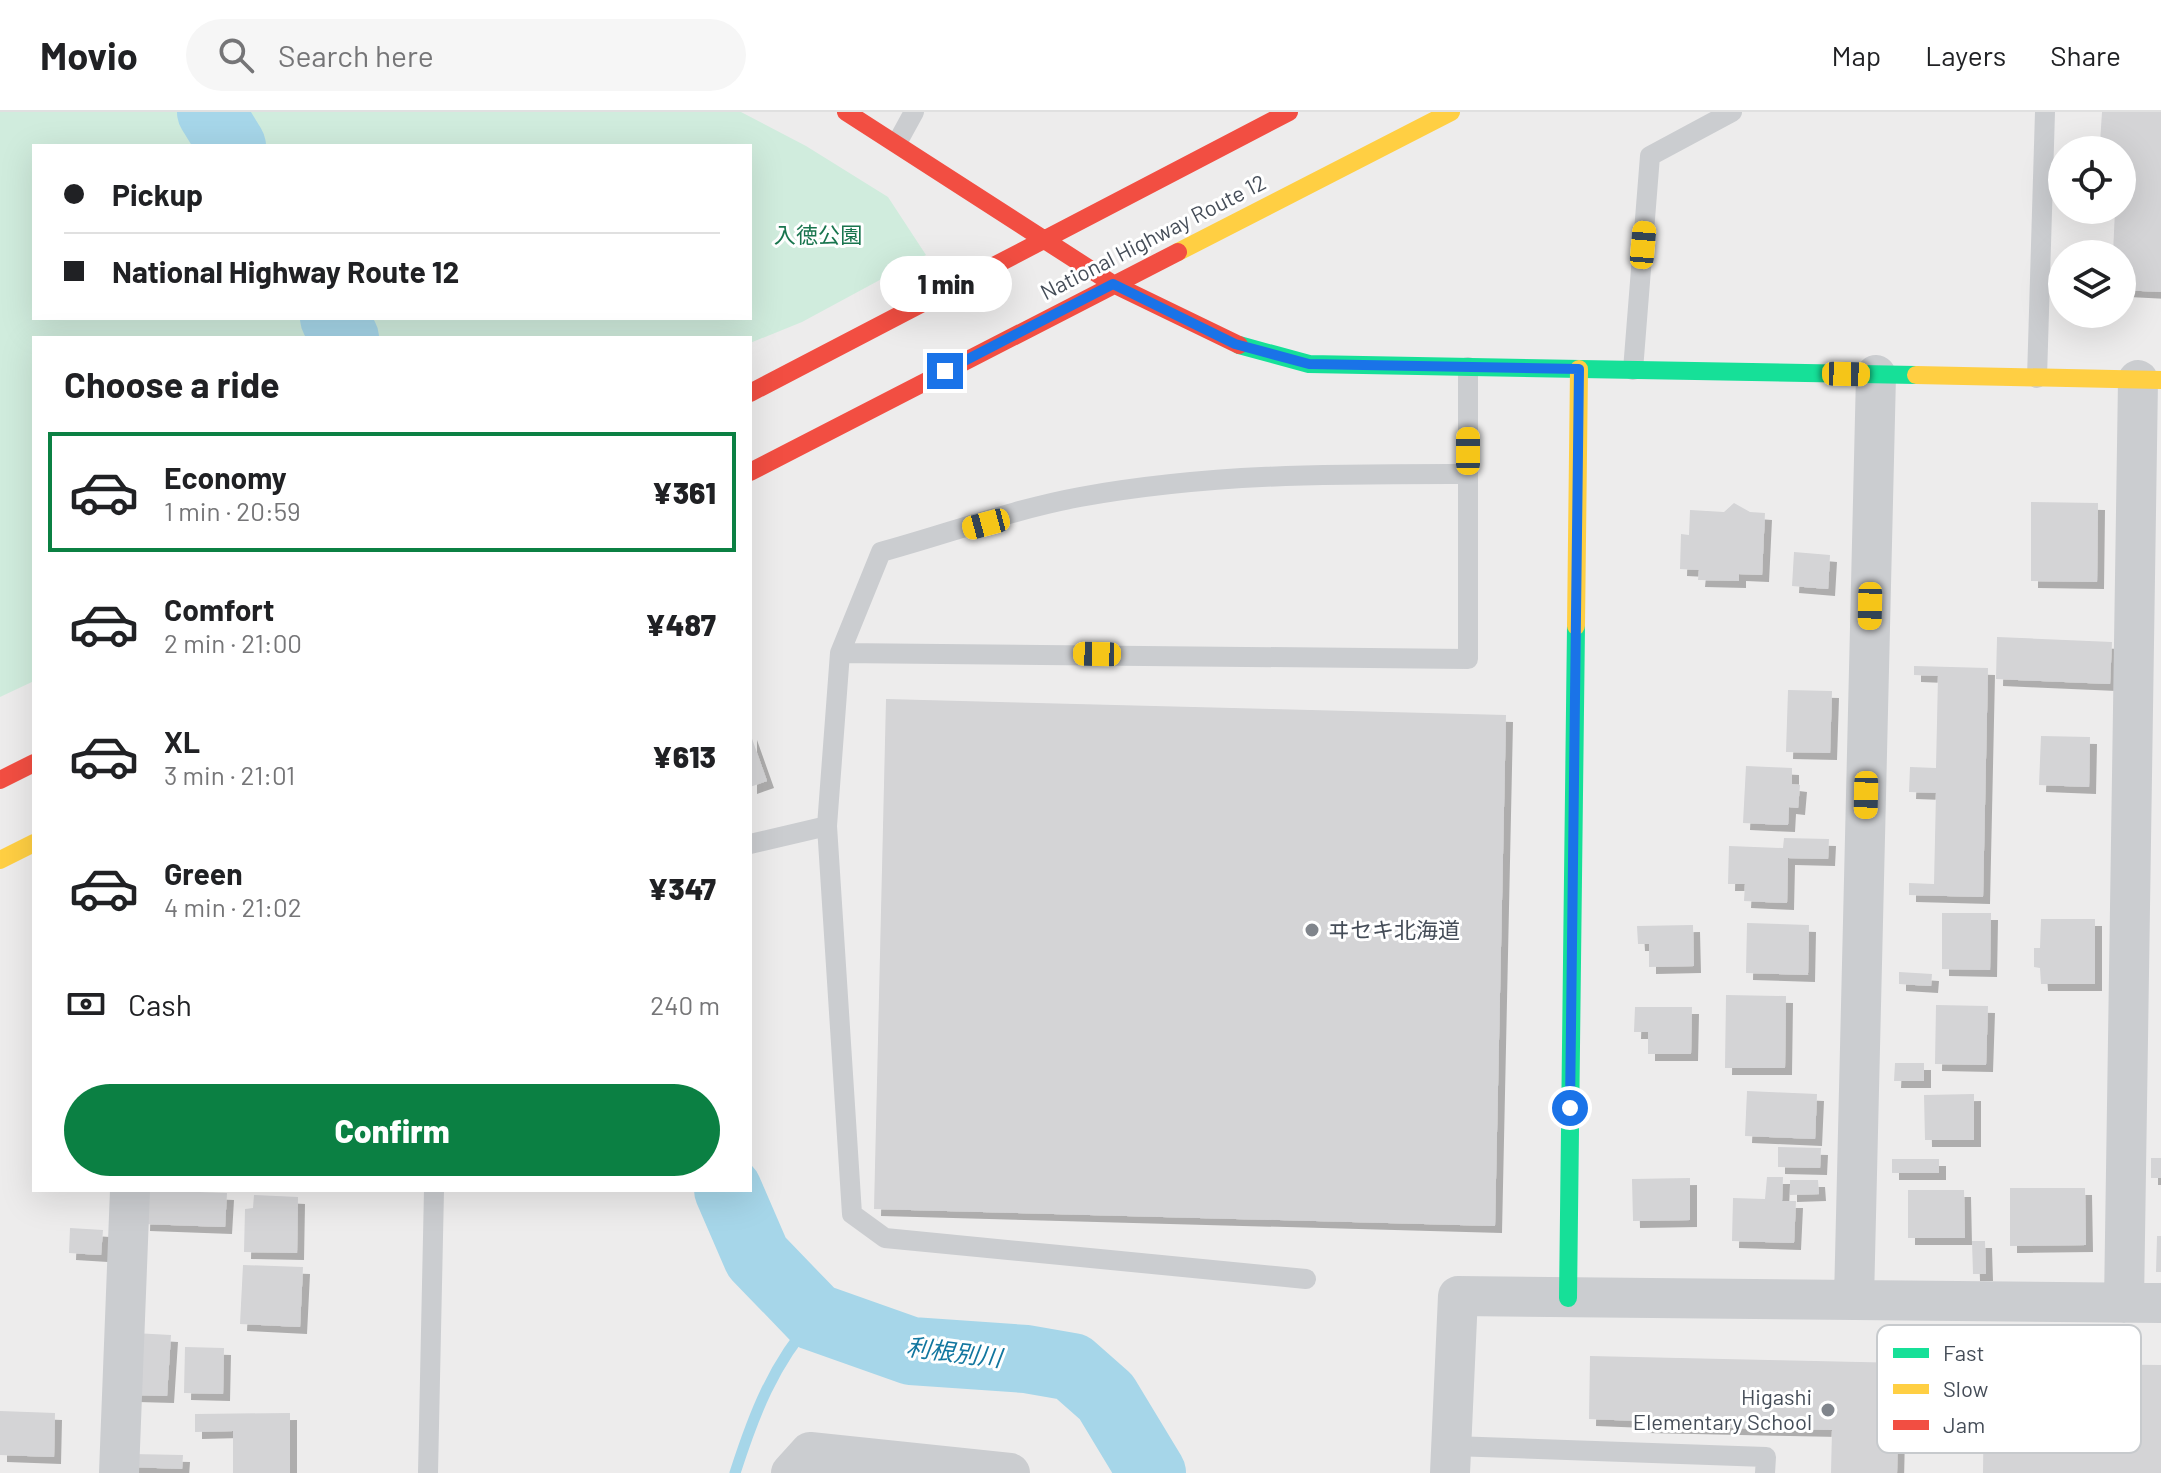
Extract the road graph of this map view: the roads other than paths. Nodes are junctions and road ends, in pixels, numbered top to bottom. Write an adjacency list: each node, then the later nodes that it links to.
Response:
1 (846, 112): 7 (main road)
2 (914, 112): 7 (lane)
3 (1289, 112): 8 (main road)
4 (1451, 112): 9 (main road, National Highway Route 12)
5 (1732, 112): 12 (lane)
6 (2045, 112): 14 (lane)
7 (897, 143): 8 (main road)
8 (1044, 240): 9 (main road); 16 (main road)
9 (1113, 284): 10 (main road); 17 (main road, National Highway Route 12)
10 (1468, 367): 11 (main road); 18 (lane)
11 (1579, 369): 12 (main road); 29 (main road)
12 (1633, 370): 13 (main road)
13 (1876, 375): 14 (main road); 30 (street)
14 (2037, 378): 15 (main road)
15 (2149, 380): 31 (street)
16 (752, 392)
17 (752, 471)
18 (1468, 474): 19 (lane); 19 (lane)
19 (840, 653): 22 (lane)
20 (32, 764): 21 (main road)
21 (0, 780)
22 (827, 826): 24 (lane); 28 (lane)
23 (32, 844): 25 (main road)
24 (752, 844)
25 (0, 860)
26 (130, 1192): 33 (street)
27 (434, 1192): 34 (lane)
28 (1306, 1279)
29 (1568, 1298): 30 (street); 32 (street)
30 (1854, 1300): 31 (street)
31 (2142, 1303)
32 (1451, 1459): 37 (lane)
33 (119, 1473)
34 (428, 1473)
35 (791, 1473): 36 (street)
36 (1010, 1473)
37 (1765, 1473)

